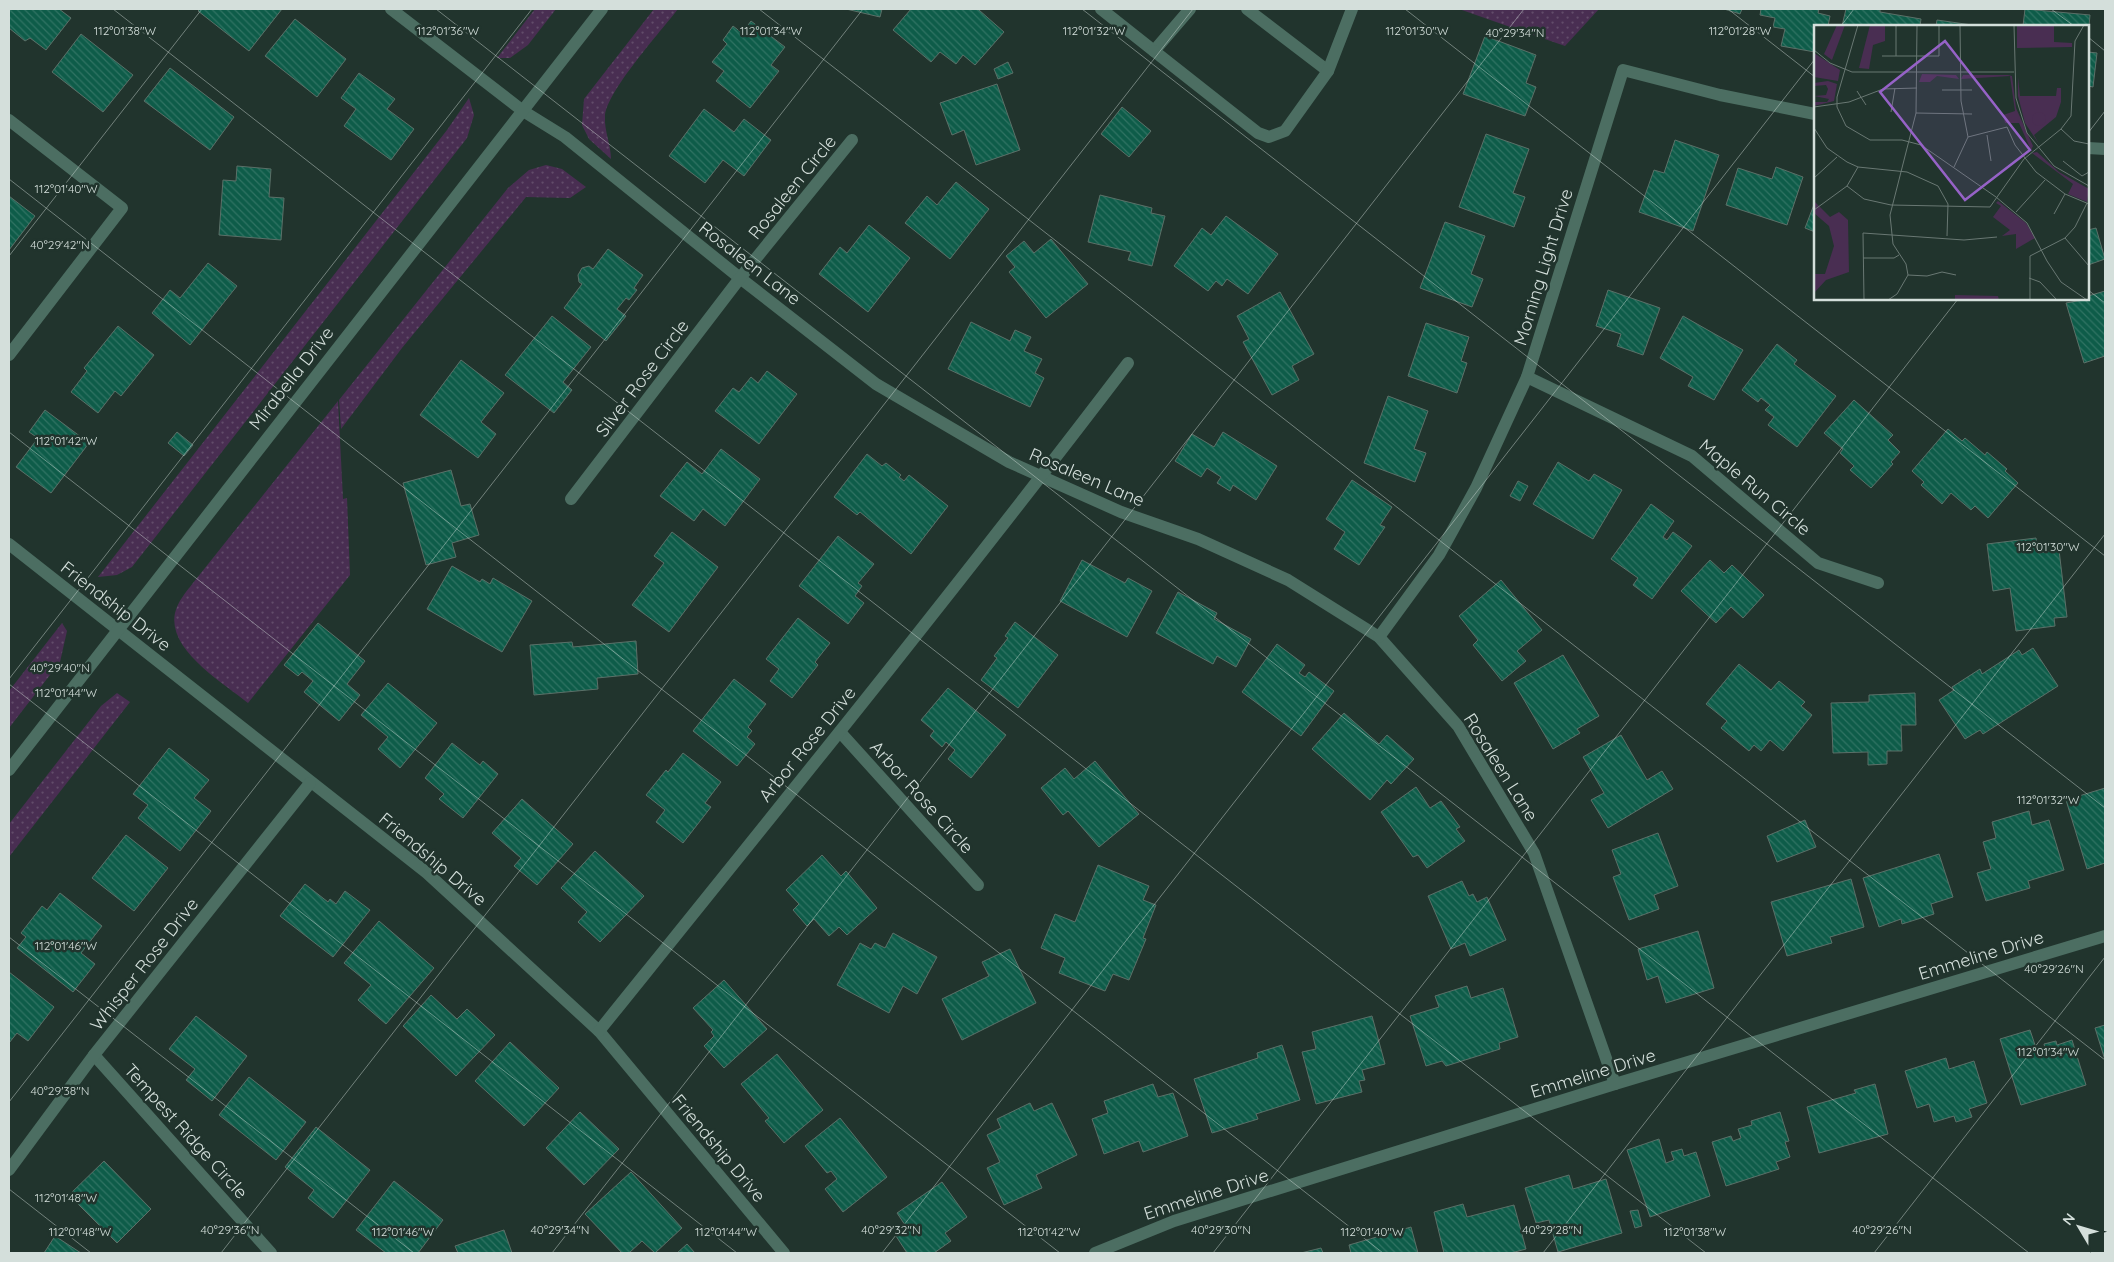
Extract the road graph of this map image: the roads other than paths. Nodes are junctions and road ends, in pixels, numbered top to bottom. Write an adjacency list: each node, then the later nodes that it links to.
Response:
1 (391, 9): 9 (street, Rosaleen Lane)
2 (602, 9): 9 (street, Mirabella Drive)
3 (1101, 9): 7 (street)
4 (1190, 9): 7 (street)
5 (1247, 9): 8 (street)
6 (1352, 9): 8 (street)
7 (1154, 51): 8 (street)
8 (1328, 71)
9 (523, 111): 15 (street, Rosaleen Lane); 23 (street, Mirabella Drive)
10 (1814, 114): 18 (street, Morning Light Drive)
11 (9, 120): 16 (street)
12 (852, 140): 15 (street, Rosaleen Circle)
13 (2089, 148): 14 (street)
14 (2105, 149)
15 (740, 278): 19 (street, Rosaleen Lane); 20 (street, Silver Rose Circle)
16 (9, 355)
17 (1128, 363): 19 (street, Arbor Rose Drive)
18 (1528, 377): 22 (street, Maple Run Circle); 24 (street, Morning Light Drive)
19 (1041, 477): 24 (street, Rosaleen Lane); 25 (street, Arbor Rose Drive)
20 (571, 499)
21 (9, 544): 23 (street, Friendship Drive)
22 (1878, 583)
23 (117, 628): 26 (street, Mirabella Drive); 27 (street, Friendship Drive)
24 (1379, 637): 32 (street, Rosaleen Lane)
25 (840, 732): 28 (street, Arbor Rose Circle); 30 (street, Arbor Rose Drive)
26 (9, 770)
27 (310, 783): 30 (street, Friendship Drive); 31 (street, Whisper Rose Drive)
28 (978, 885)
29 (2105, 936): 32 (street, Emmeline Drive)
30 (599, 1031): 35 (street, Friendship Drive)
31 (94, 1056): 33 (street, Whisper Rose Drive); 34 (street, Tempest Ridge Circle)
32 (1614, 1084): 36 (street, Emmeline Drive)
33 (9, 1170)
34 (271, 1253)
35 (784, 1253)
36 (1095, 1253)

